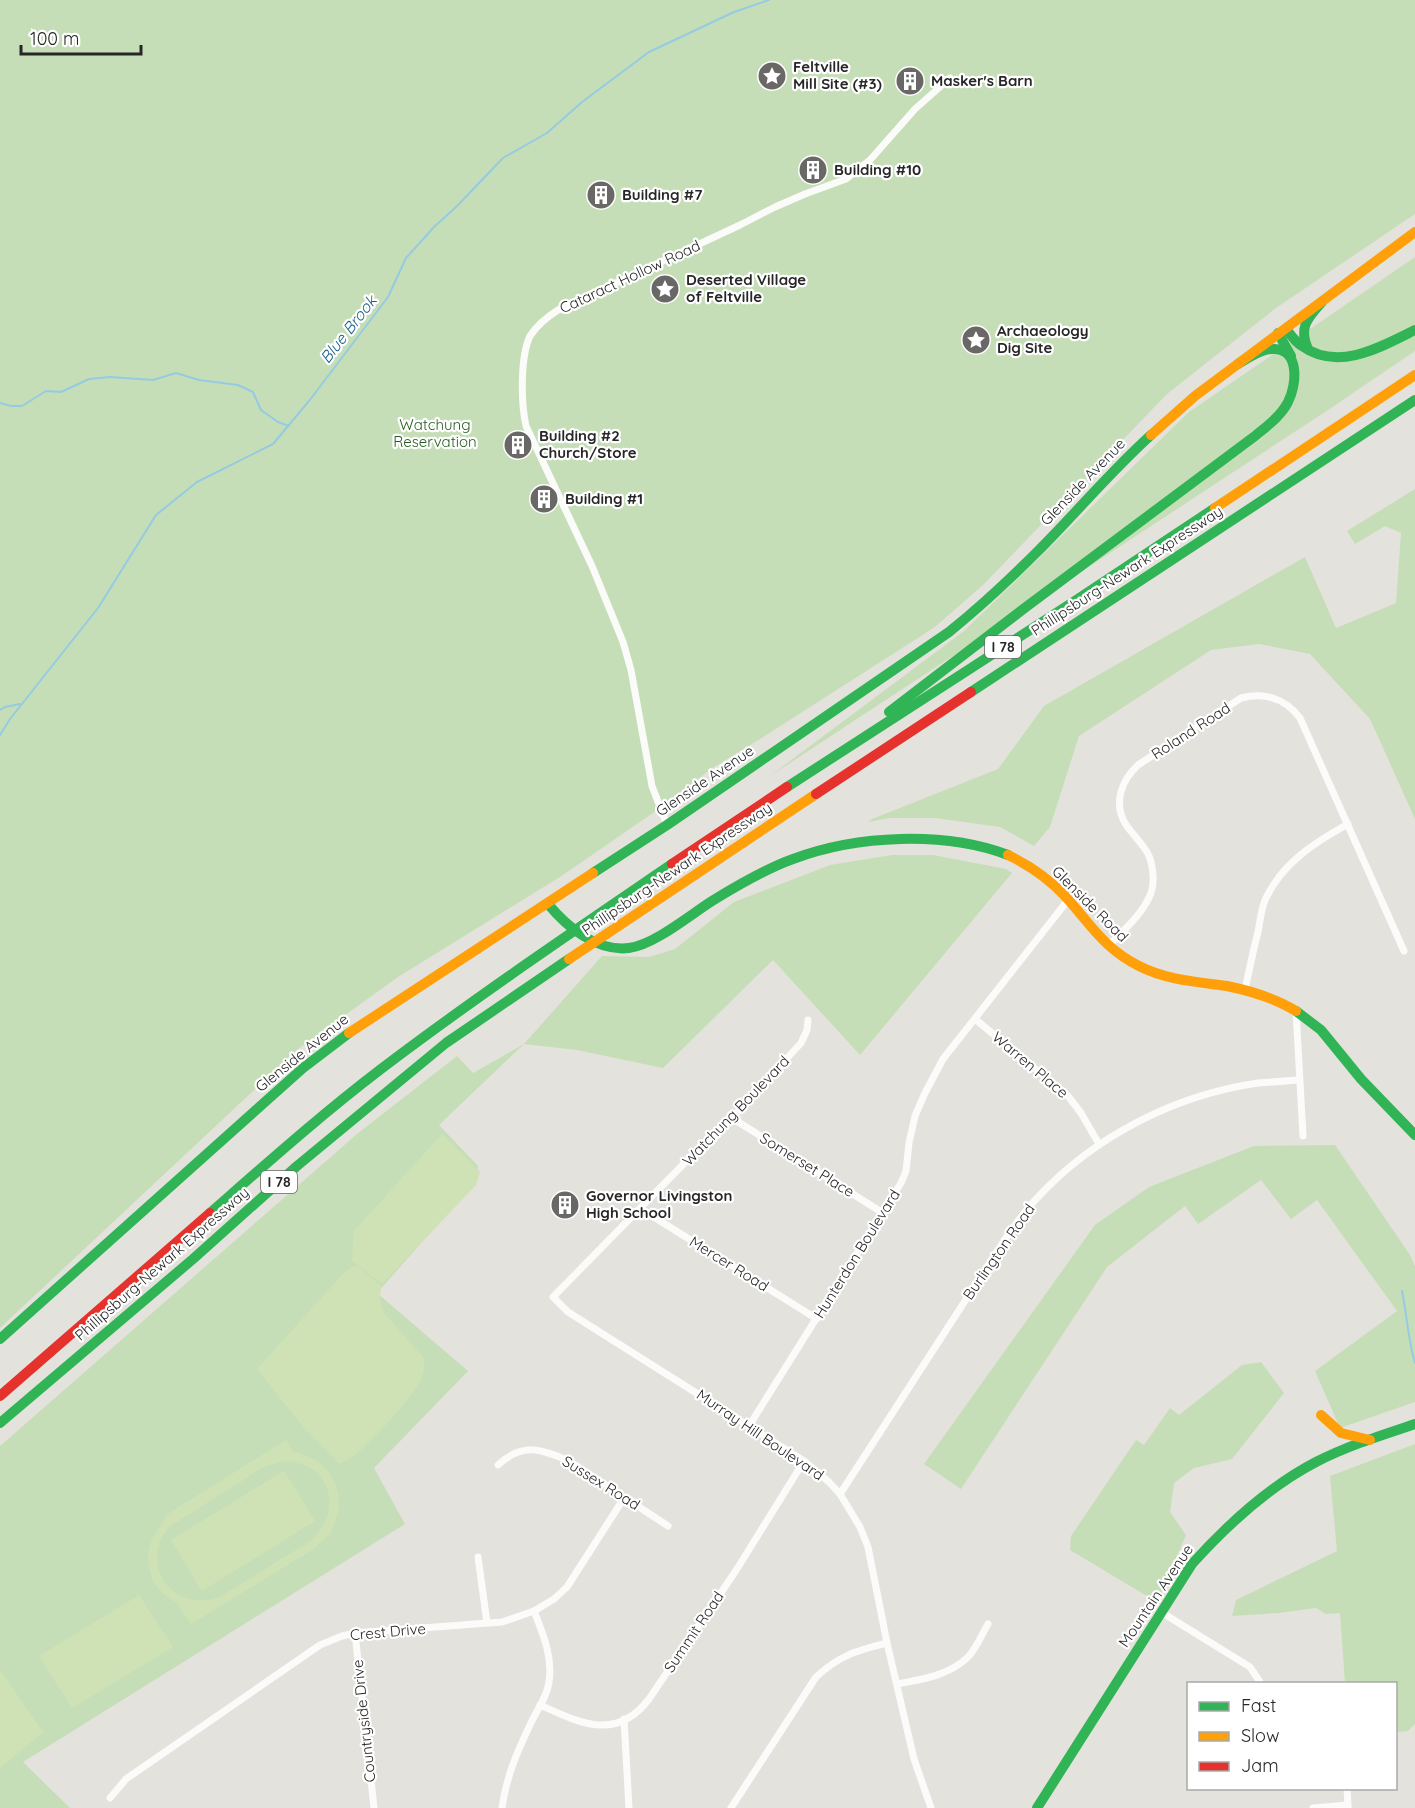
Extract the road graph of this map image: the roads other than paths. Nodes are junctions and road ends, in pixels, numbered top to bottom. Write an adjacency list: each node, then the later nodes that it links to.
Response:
1 (950, 78): 13 (street, Cataract Hollow Road)
2 (1415, 232): 3 (main road, Glenside Avenue)
3 (1322, 302): 5 (main road, Glenside Avenue); 6 (main road)
4 (1415, 330): 6 (main road)
5 (1282, 331): 6 (main road); 7 (main road); 8 (main road, Glenside Avenue)
6 (1309, 350)
7 (1292, 360): 8 (main road); 11 (main road)
8 (1238, 364): 13 (main road, Glenside Avenue)
9 (1415, 375): 11 (main road, Phillipsburg-Newark Expressway / I 78)
10 (1415, 400): 34 (main road, Phillipsburg-Newark Expressway / I 78)
11 (822, 764): 32 (main road, Phillipsburg-Newark Expressway / I 78)
12 (1348, 824): 16 (street, Roland Road); 17 (street, Roland Road); 18 (street)
13 (667, 825): 15 (main road, Glenside Avenue)
14 (1068, 900): 15 (main road, Glenside Road); 16 (main road, Glenside Road); 20 (street, Hunterdon Boulevard)
15 (548, 904): 31 (main road, Glenside Avenue)
16 (1108, 946): 18 (main road, Glenside Road)
17 (1404, 951)
18 (1245, 990): 19 (main road, Glenside Road)
19 (1296, 1011): 22 (street); 24 (main road, Glenside Road)
20 (975, 1019): 26 (street, Warren Place); 28 (street, Hunterdon Boulevard)
21 (808, 1020): 23 (street, Watchung Boulevard)
22 (1299, 1080): 25 (street); 26 (street, Burlington Road)
23 (732, 1118): 27 (street, Watchung Boulevard); 28 (street, Somerset Place)
24 (1415, 1135)
25 (1303, 1136)
26 (1100, 1144): 40 (street, Burlington Road)
27 (641, 1209): 29 (street, Watchung Boulevard); 30 (street, Mercer Road)
28 (883, 1213): 30 (street, Hunterdon Boulevard)
29 (553, 1297): 36 (street, Murray Hill Boulevard)
30 (817, 1319): 36 (street, Hunterdon Boulevard)
31 (0, 1339)
32 (0, 1396)
33 (1321, 1415): 37 (main road)
34 (0, 1423)
35 (1415, 1424): 37 (main road, Mountain Avenue)
36 (749, 1426): 38 (street, Murray Hill Boulevard)
37 (1370, 1440): 45 (main road, Mountain Avenue)
38 (804, 1461): 40 (street, Murray Hill Boulevard); 53 (street, Summit Road)
39 (498, 1465): 41 (street, Sussex Road)
40 (840, 1494): 49 (street, Murray Hill Boulevard)
41 (624, 1498): 42 (street, Sussex Road); 44 (street, Crest Drive)
42 (669, 1526)
43 (478, 1557): 46 (street)
44 (534, 1611): 46 (street, Crest Drive); 52 (street)
45 (1161, 1612): 50 (street); 62 (main road, Mountain Avenue)
46 (487, 1623): 48 (street, Crest Drive)
47 (988, 1624): 51 (street)
48 (355, 1633): 55 (street, Crest Drive); 58 (street, Countryside Drive)
49 (887, 1643): 51 (street, Murray Hill Boulevard); 61 (street)
50 (1260, 1682)
51 (897, 1684): 57 (street, Murray Hill Boulevard)
52 (540, 1705): 53 (street, Summit Road); 59 (street)
53 (624, 1719): 60 (street)
54 (1347, 1790): 56 (street)
55 (110, 1798)
56 (1348, 1806): 63 (street)
57 (928, 1807)
58 (374, 1808)
59 (502, 1808)
60 (629, 1808)
61 (731, 1808)
62 (1037, 1808)
63 (1313, 1808)

